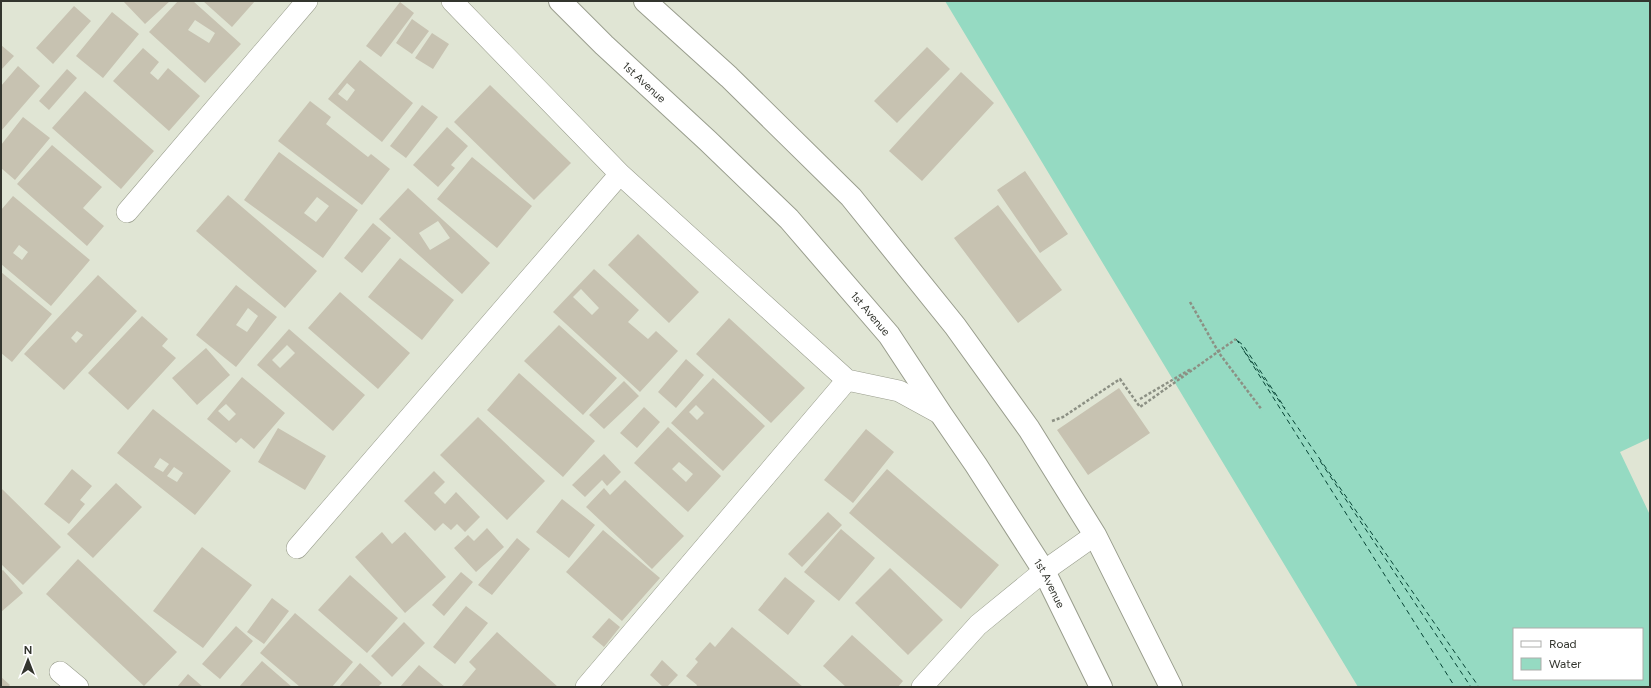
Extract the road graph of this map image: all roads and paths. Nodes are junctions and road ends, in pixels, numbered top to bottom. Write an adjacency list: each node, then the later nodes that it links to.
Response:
1 (307, 1): 6 (street)
2 (452, 1): 5 (street)
3 (560, 1): 13 (main road, 1st Avenue)
4 (645, 1): 14 (main road)
5 (620, 174): 10 (street); 16 (street)
6 (127, 212)
7 (1190, 302): 9 (path)
8 (1236, 339): 14 (path)
9 (1219, 353): 11 (path); 12 (path)
10 (847, 380): 13 (street); 20 (street)
11 (1140, 399)
12 (1262, 410)
13 (941, 414): 17 (main road, 1st Avenue)
14 (1029, 430): 15 (main road)
15 (1094, 535): 17 (street); 23 (main road)
16 (297, 548)
17 (1044, 571): 21 (street); 22 (main road, 1st Avenue)
18 (60, 672): 19 (street)
19 (78, 687)
20 (586, 687)
21 (922, 687)
22 (1101, 687)
23 (1171, 687)

